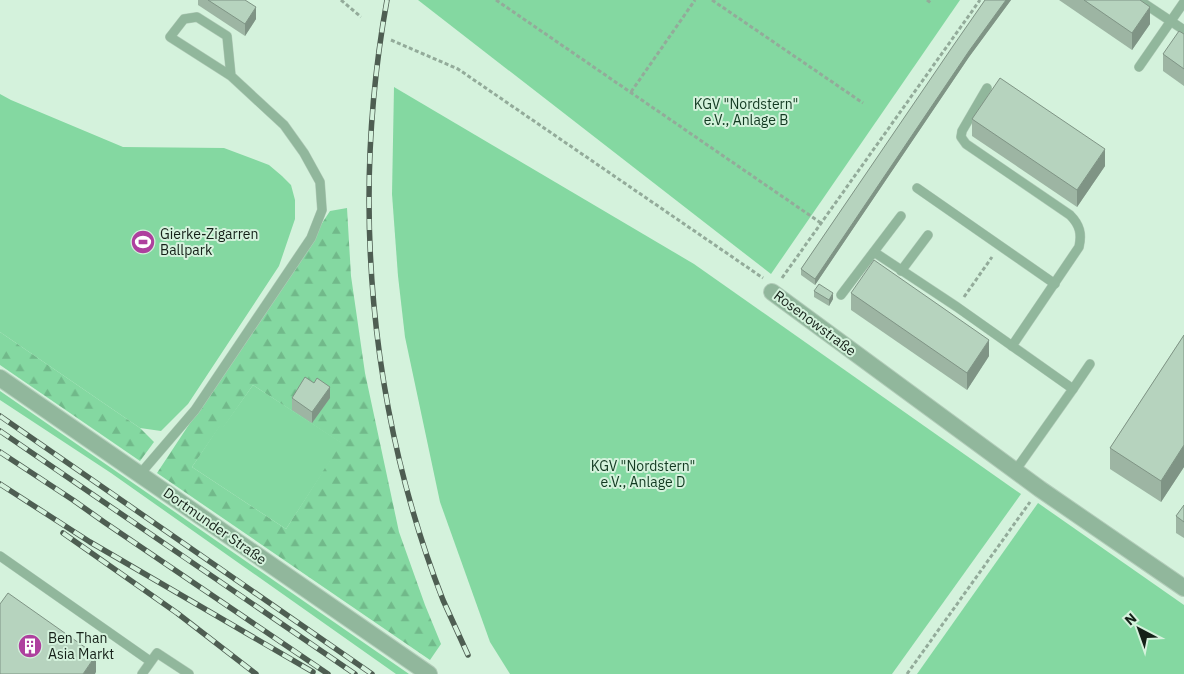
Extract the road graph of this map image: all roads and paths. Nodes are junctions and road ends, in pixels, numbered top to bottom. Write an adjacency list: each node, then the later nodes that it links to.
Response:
1 (342, 0): 10 (path)
2 (496, 0): 17 (path)
3 (695, 0): 17 (path)
4 (712, 0): 18 (path)
5 (927, 0): 9 (path)
6 (980, 0): 21 (path)
7 (1139, 0): 11 (lane)
8 (1184, 2): 11 (lane)
9 (931, 3)
10 (361, 17)
11 (1170, 21): 12 (lane); 14 (lane)
12 (1184, 30)
13 (391, 40): 27 (path, Rosenowstraße)
14 (1139, 67)
15 (232, 76): 15 (lane); 35 (lane)
16 (987, 88): 26 (lane)
17 (631, 92): 21 (path)
18 (863, 103)
19 (917, 188): 23 (lane)
20 (901, 216): 24 (lane)
21 (821, 223): 27 (path)
22 (928, 235): 25 (lane)
23 (1000, 246): 26 (lane); 29 (path)
24 (874, 252): 25 (lane); 28 (lane)
25 (901, 271): 29 (lane)
26 (1055, 284): 30 (lane)
27 (772, 292): 34 (street, Rosenowstraße)
28 (841, 295)
29 (957, 308): 30 (lane)
30 (1012, 346): 33 (lane)
31 (1090, 364): 33 (lane)
32 (0, 378): 35 (street, Dortmunder Straße)
33 (1072, 389): 34 (lane)
34 (1015, 471): 36 (street, Rosenowstraße)
35 (140, 474): 42 (street, Dortmunder Straße)
36 (1040, 489): 38 (street, Rosenowstraße); 43 (path)
37 (0, 556): 39 (lane)
38 (1184, 588)
39 (150, 662): 40 (lane); 41 (lane)
40 (142, 674)
41 (189, 674)
42 (429, 674)
43 (907, 674)

